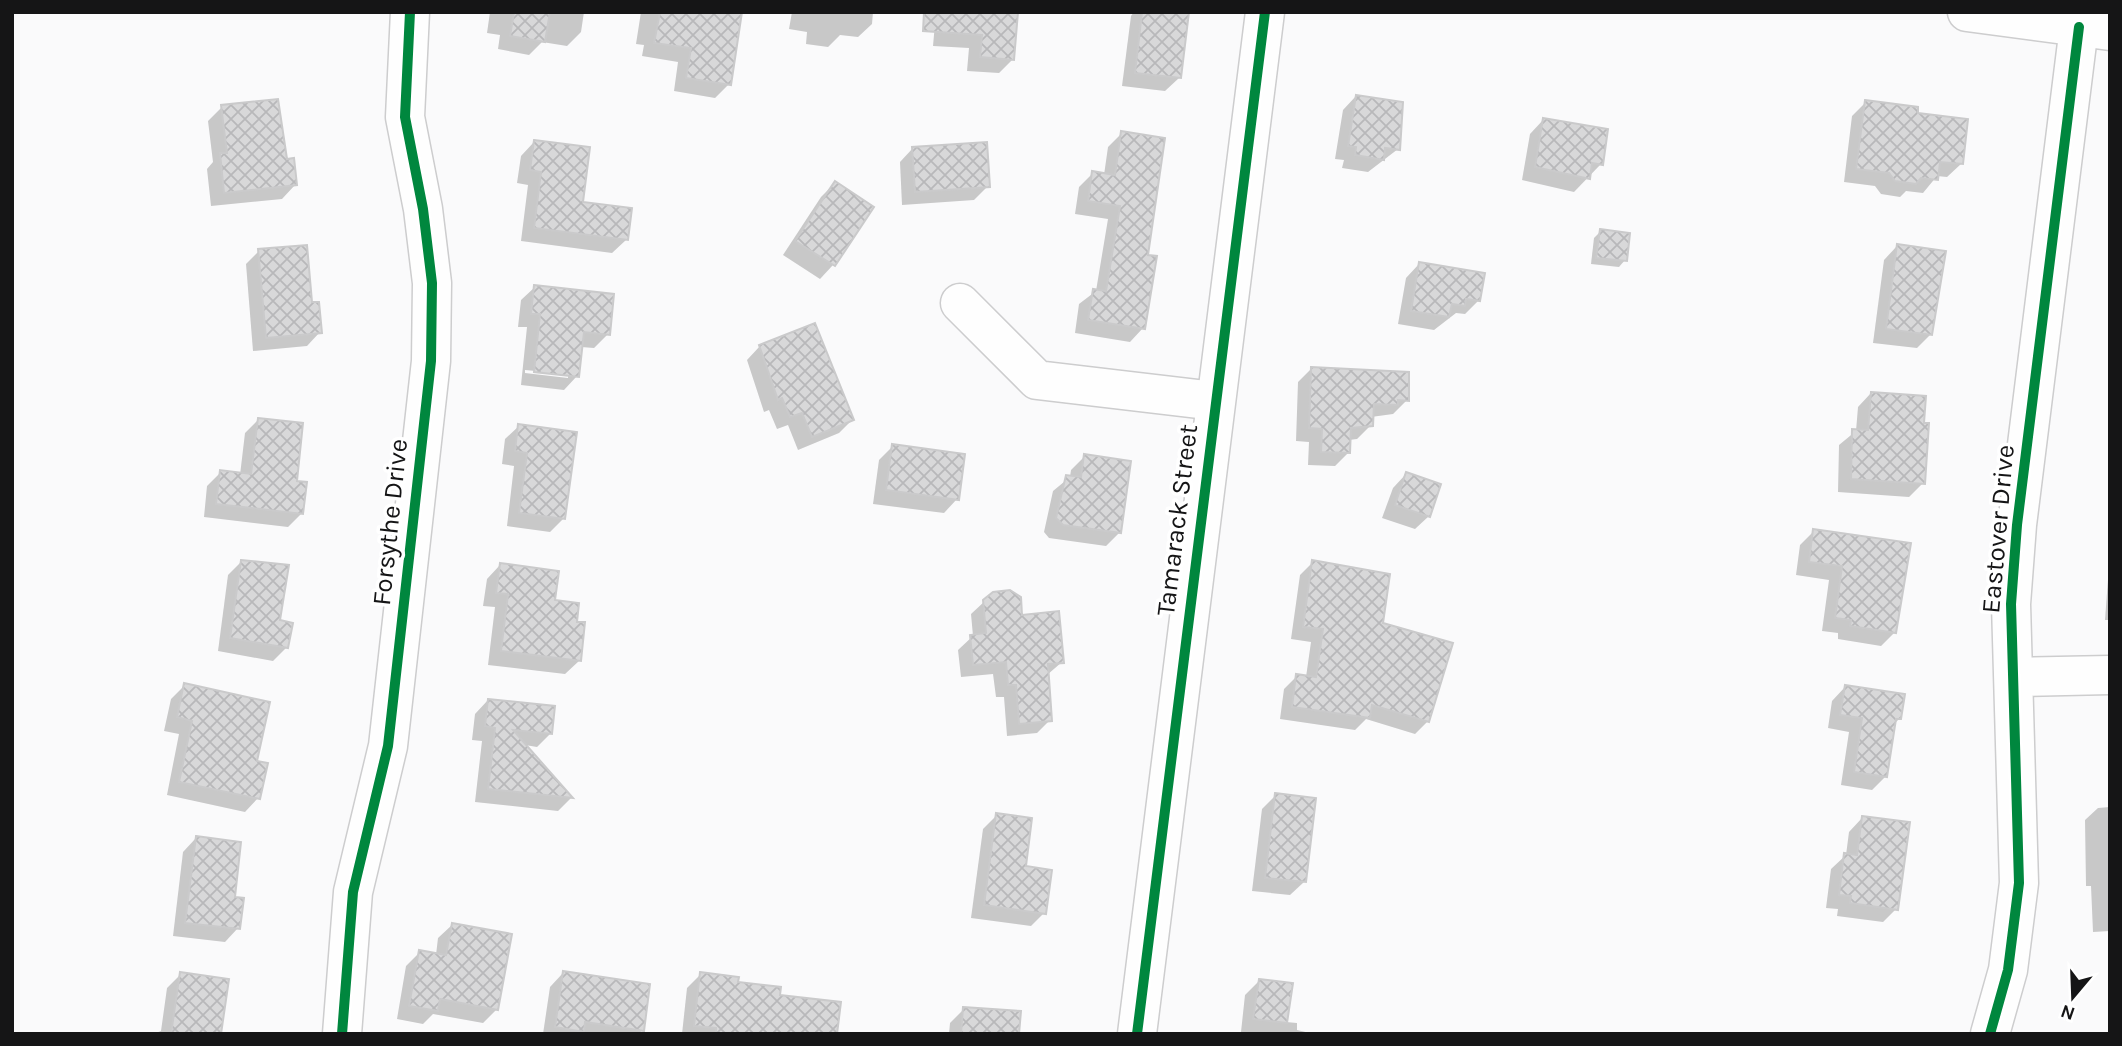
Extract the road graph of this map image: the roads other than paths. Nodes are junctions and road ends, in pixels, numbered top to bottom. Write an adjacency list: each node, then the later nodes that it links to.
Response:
1 (410, 12): 9 (street, Forsythe Drive)
2 (1265, 12): 6 (street, Tamarack Street)
3 (1967, 12): 4 (street)
4 (2094, 29): 8 (street, Eastover Drive)
5 (960, 303): 6 (street)
6 (1214, 401): 10 (street, Tamarack Street)
7 (2110, 675): 8 (street)
8 (2014, 677): 11 (street, Eastover Drive)
9 (342, 1034)
10 (1137, 1034)
11 (1990, 1034)

